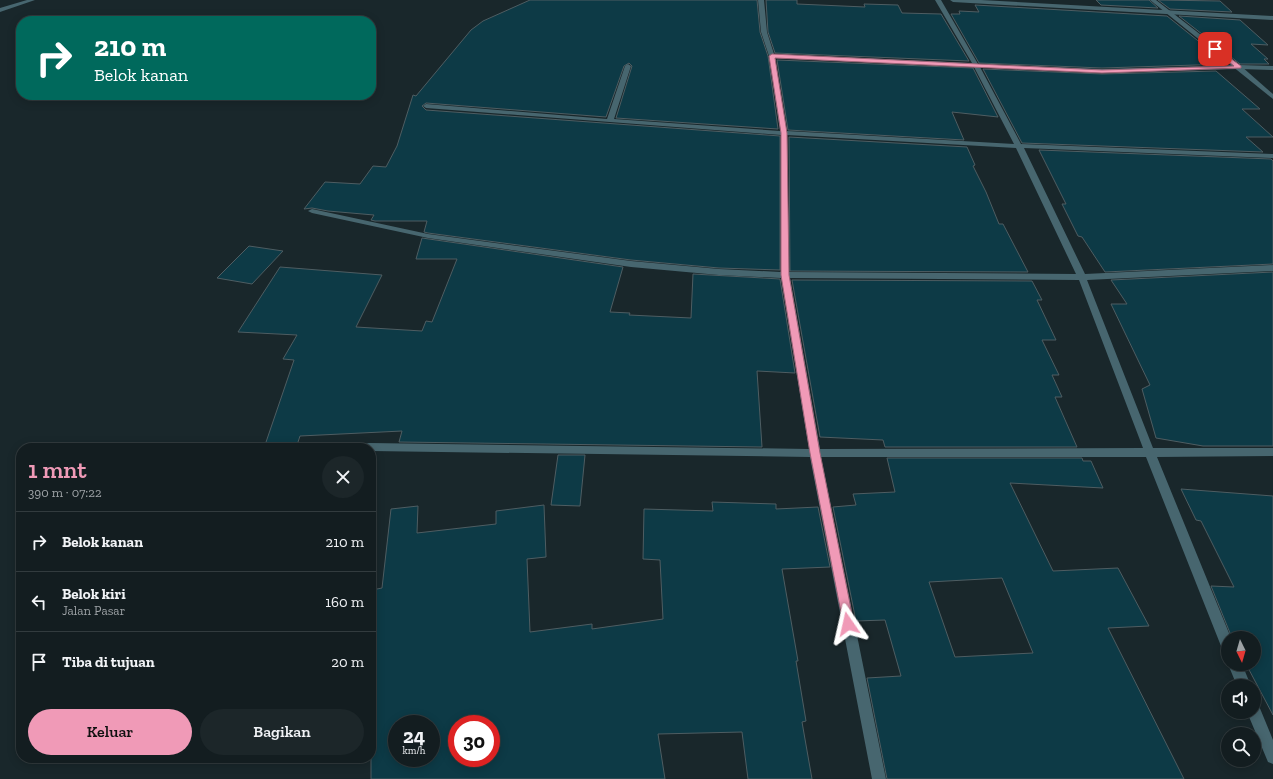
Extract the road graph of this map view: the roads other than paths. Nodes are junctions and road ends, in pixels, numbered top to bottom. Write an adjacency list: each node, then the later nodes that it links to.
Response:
1 (32, 0): 6 (street)
2 (761, 0): 9 (street)
3 (938, 0): 10 (street)
4 (953, 0): 7 (street)
5 (1153, 0): 7 (street)
6 (0, 10)
7 (1167, 12): 8 (street); 12 (street)
8 (1273, 18)
9 (772, 56): 10 (street); 17 (street)
10 (976, 65): 12 (street); 18 (street)
11 (628, 66): 16 (street)
12 (1239, 67): 13 (street); 14 (street)
13 (1273, 68)
14 (1273, 98)
15 (426, 106): 16 (street)
16 (610, 121): 17 (street)
17 (784, 133): 18 (street); 22 (street)
18 (1019, 146): 19 (street); 23 (street)
19 (1273, 156)
20 (312, 211): 22 (street)
21 (1273, 268): 23 (street)
22 (785, 275): 23 (street); 27 (street)
23 (1082, 277): 25 (street)
24 (376, 448): 27 (street)
25 (1150, 452): 26 (street); 27 (street); 28 (street)
26 (1273, 452)
27 (815, 453): 31 (street)
28 (1222, 631)
29 (1258, 719): 30 (street)
30 (1273, 758)
31 (879, 779)

